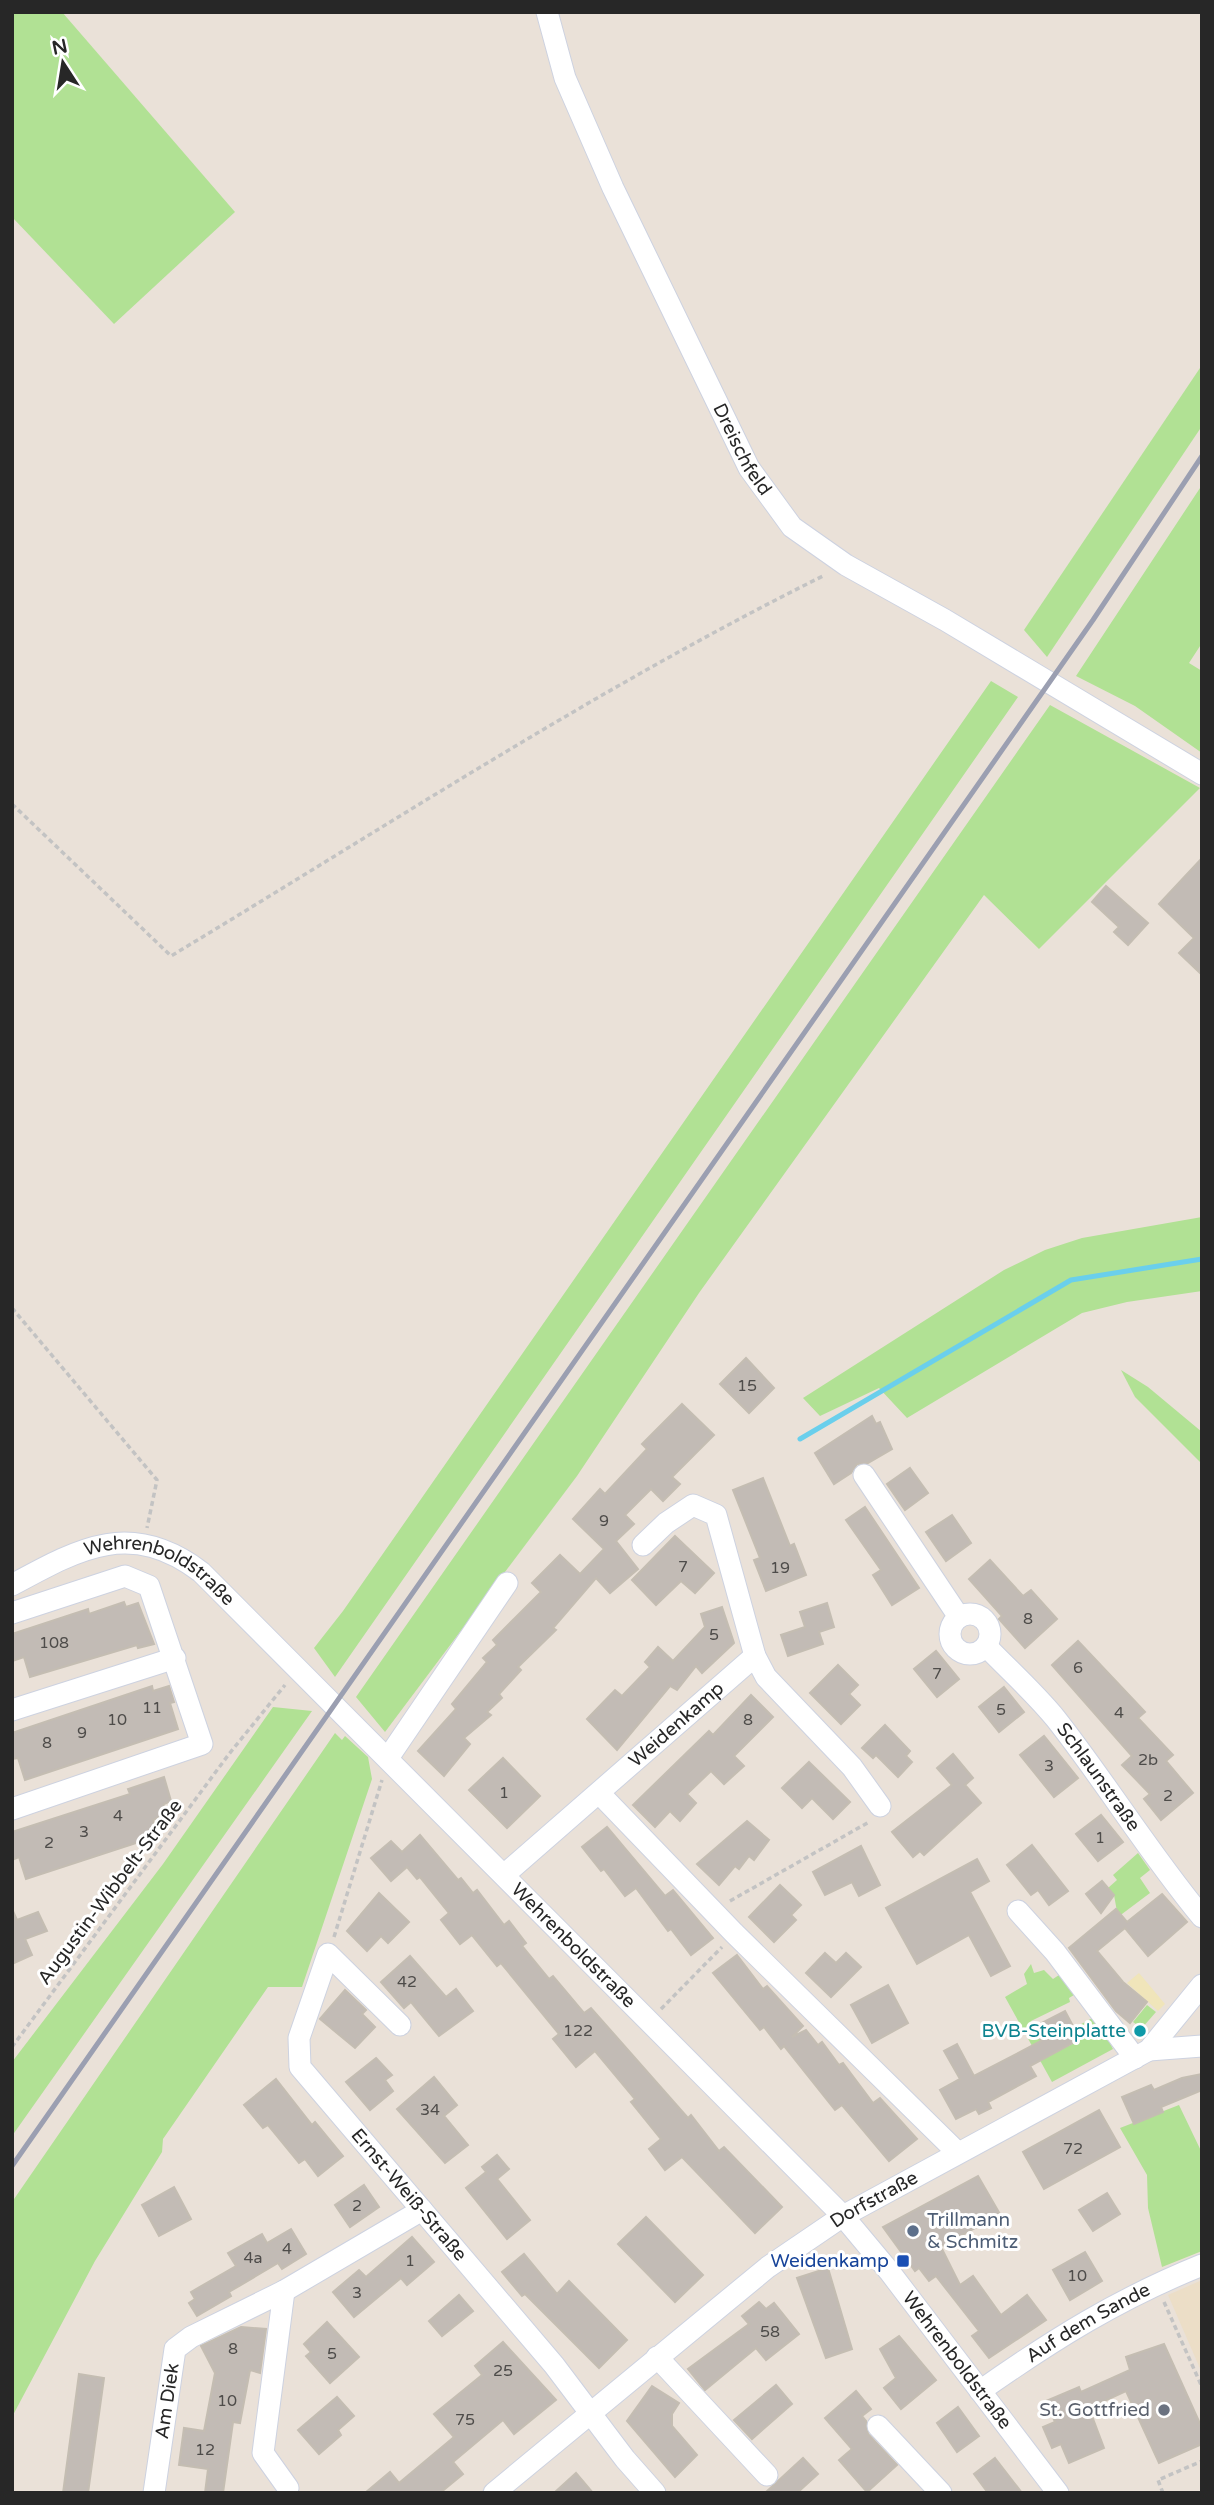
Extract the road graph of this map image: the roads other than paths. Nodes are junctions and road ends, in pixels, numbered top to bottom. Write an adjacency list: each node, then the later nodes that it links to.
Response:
1 (547, 12): 2 (street, Dreischfeld)
2 (1202, 774)
3 (864, 1475): 8 (street)
4 (643, 1545): 10 (street)
5 (507, 1583): 13 (street)
6 (12, 1585): 13 (street, Wehrenboldstraße)
7 (12, 1613): 11 (street)
8 (959, 1617): 9 (street, Schlaunstraße); 9 (street)
9 (986, 1646): 19 (street, Schlaunstraße)
10 (755, 1656): 14 (street, Weidenkamp); 15 (street)
11 (174, 1658): 12 (street); 16 (street)
12 (12, 1710)
13 (388, 1758): 17 (street, Wehrenboldstraße)
14 (600, 1794): 17 (street, Weidenkamp); 24 (street)
15 (880, 1807)
16 (12, 1809)
17 (504, 1875): 26 (street, Wehrenboldstraße)
18 (1018, 1911): 23 (street)
19 (1202, 1917)
20 (1202, 1985): 23 (street, Dorfstraße)
21 (400, 2025): 25 (street, Ernst-Weiß-Straße)
22 (1202, 2046): 23 (street)
23 (1142, 2054): 24 (street, Dorfstraße)
24 (958, 2153): 26 (street, Dorfstraße)
25 (422, 2210): 28 (street, Am Diek); 31 (street, Ernst-Weiß-Straße)
26 (843, 2216): 29 (street, Dorfstraße); 30 (street, Wehrenboldstraße)
27 (1202, 2265): 30 (street, Auf dem Sande)
28 (284, 2291): 34 (street); 35 (street, Am Diek)
29 (657, 2357): 31 (street, Dorfstraße); 33 (street)
30 (980, 2391): 39 (street, Wehrenboldstraße)
31 (591, 2414): 36 (street, Dorfstraße); 37 (street, Ernst-Weiß-Straße)
32 (878, 2426): 38 (street)
33 (767, 2475)
34 (288, 2488)
35 (154, 2493)
36 (494, 2493)
37 (655, 2493)
38 (941, 2493)
39 (1058, 2493)

